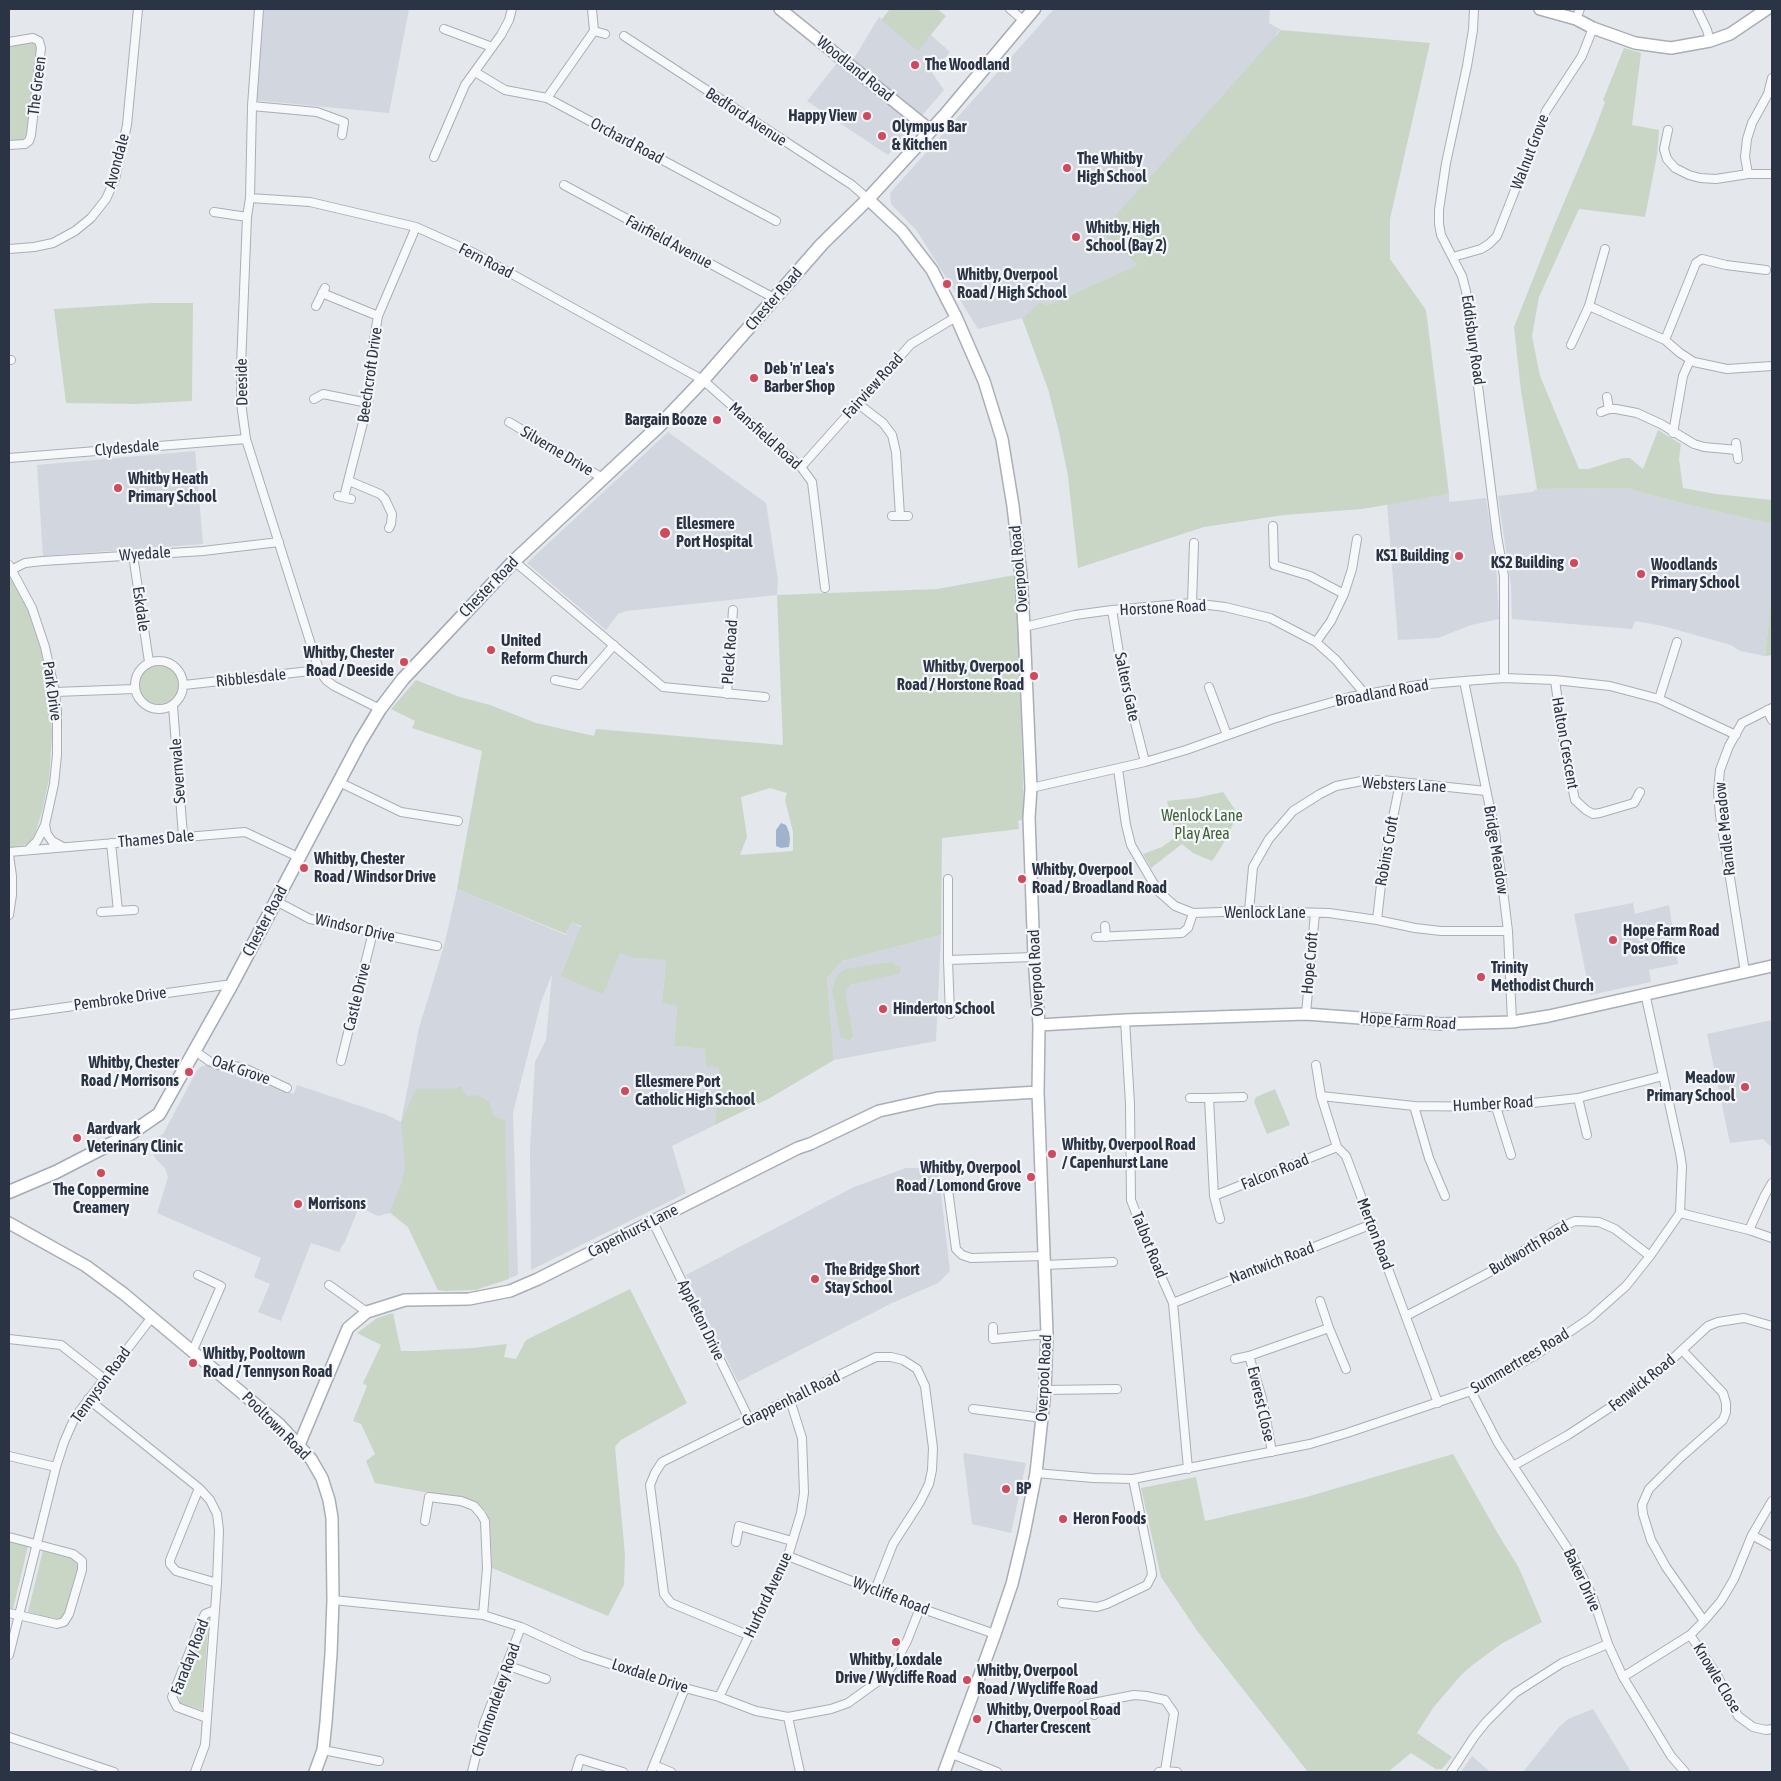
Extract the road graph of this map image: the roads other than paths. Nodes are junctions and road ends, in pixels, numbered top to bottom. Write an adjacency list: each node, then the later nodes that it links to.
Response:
1 (138, 9): 40 (street, Avondale)
2 (259, 9): 25 (street, Deeside)
3 (512, 9): 21 (street)
4 (592, 9): 16 (street)
5 (780, 9): 26 (street, Woodland Road)
6 (1010, 9): 13 (street)
7 (1034, 9): 13 (main road, Chester Road)
8 (1474, 9): 42 (street, Eddisbury Road)
9 (1540, 9): 12 (street)
10 (1697, 9): 19 (street)
11 (1767, 9): 19 (street)
12 (1578, 14): 14 (street)
13 (1024, 21): 26 (main road, Chester Road)
14 (1593, 28): 19 (street); 42 (street, Walnut Grove)
15 (444, 30): 21 (street)
16 (594, 31): 17 (street); 24 (street)
17 (605, 34)
18 (624, 36): 35 (street, Bedford Avenue)
19 (1710, 41)
20 (9, 42): 29 (street, The Green)
21 (492, 47): 22 (street)
22 (475, 72): 24 (street, Orchard Road); 30 (street)
23 (1772, 78): 31 (street)
24 (546, 98): 38 (street, Orchard Road)
25 (252, 106): 28 (street); 34 (street, Deeside)
26 (930, 130): 35 (main road, Chester Road)
27 (1668, 130): 31 (street)
28 (342, 135)
29 (9, 144)
30 (434, 157)
31 (1748, 174): 32 (street)
32 (1772, 174)
33 (564, 185): 44 (street, Fairfield Avenue)
34 (250, 198): 37 (street, Deeside); 39 (street, Fern Road)
35 (868, 199): 44 (main road, Chester Road); 48 (street, Overpool Road)
36 (214, 212): 37 (street)
37 (247, 217): 62 (street, Deeside)
38 (776, 220)
39 (416, 227): 47 (street, Beechcroft Drive); 53 (street, Fern Road)
40 (9, 249)
41 (1605, 249): 46 (street)
42 (1453, 257): 89 (street, Eddisbury Road)
43 (1766, 270): 49 (street)
44 (774, 298): 53 (main road, Chester Road)
45 (316, 306): 47 (street)
46 (1589, 306): 49 (street); 50 (street)
47 (378, 316): 58 (street, Beechcroft Drive)
48 (956, 317): 59 (street, Fairview Road); 83 (street, Overpool Road)
49 (1665, 340): 51 (street)
50 (1570, 345)
51 (1690, 360): 52 (street); 61 (street)
52 (1772, 366)
53 (703, 380): 65 (street, Mansfield Road); 66 (main road, Chester Road)
54 (322, 384): 55 (street)
55 (323, 394): 57 (street); 58 (street)
56 (1607, 396): 61 (street)
57 (314, 398)
58 (368, 403): 67 (street, Beechcroft Drive)
59 (857, 403): 65 (street, Fairview Road); 69 (street)
60 (509, 422): 66 (street, Silverne Drive)
61 (1673, 433): 63 (street)
62 (246, 439): 64 (street, Clydesdale); 73 (street, Deeside)
63 (1737, 451)
64 (9, 458)
65 (801, 467): 78 (street, Mansfield Road)
66 (604, 479): 76 (main road, Chester Road)
67 (349, 481): 68 (street, Beechcroft Drive); 70 (street)
68 (344, 497)
69 (908, 516)
70 (393, 525)
71 (1273, 526): 79 (street)
72 (1357, 539): 79 (street)
73 (279, 542): 75 (street, Wyedale); 88 (street, Deeside)
74 (1194, 543): 80 (street)
75 (133, 555): 77 (street, Wyedale); 87 (street, Eskdale)
76 (514, 561): 86 (street); 102 (main road, Chester Road)
77 (10, 567): 96 (street, Park Drive)
78 (825, 588)
79 (1344, 594): 84 (street)
80 (1192, 603): 82 (street, Horstone Road); 84 (street, Horstone Road)
81 (733, 610): 97 (street, Pleck Road)
82 (1112, 610): 83 (street, Horstone Road); 107 (street, Salters Gate)
83 (1024, 627): 111 (street, Overpool Road)
84 (1316, 642): 98 (street, Horstone Road)
85 (1677, 642): 100 (street)
86 (614, 645): 90 (street); 97 (street)
87 (149, 662): 93 (street); 95 (street)
88 (319, 670): 93 (street, Ribblesdale); 102 (street, Deeside)
89 (1504, 678): 91 (street, Broadland Road); 92 (street, Broadland Road)
90 (555, 680)
91 (1555, 680): 100 (street, Broadland Road); 114 (street, Halton Crescent)
92 (1464, 681): 98 (street, Broadland Road); 112 (street, Bridge Meadow)
93 (184, 686): 101 (street)
94 (1209, 687): 105 (street)
95 (135, 689): 96 (street); 101 (street)
96 (55, 692): 117 (street, Park Drive)
97 (727, 694): 99 (street)
98 (1365, 694): 105 (street, Broadland Road)
99 (765, 697)
100 (1659, 699): 106 (street, Broadland Road)
101 (174, 706): 118 (street, Severnvale)
102 (380, 709): 109 (main road, Chester Road)
103 (1769, 709): 104 (street); 106 (street, Randle Meadow)
104 (1772, 720)
105 (1227, 735): 107 (street, Broadland Road)
106 (1736, 735): 143 (street, Randle Meadow)
107 (1145, 762): 108 (street, Broadland Road)
108 (1118, 770): 111 (street, Broadland Road); 130 (street, Wenlock Lane)
109 (339, 782): 116 (street); 123 (main road, Chester Road)
110 (1400, 783): 112 (street, Websters Lane); 128 (street, Websters Lane); 133 (street, Robins Croft)
111 (1031, 788): 140 (street, Overpool Road)
112 (1486, 791): 135 (street, Bridge Meadow)
113 (1640, 792): 114 (street)
114 (1634, 803): 115 (street)
115 (1642, 807)
116 (458, 822)
117 (45, 825): 120 (street); 121 (street, Park Drive)
118 (184, 836): 119 (street, Thames Dale); 123 (street, Thames Dale)
119 (111, 843): 120 (street, Thames Dale); 127 (street)
120 (63, 847): 121 (street, Thames Dale)
121 (28, 850): 122 (street, Thames Dale)
122 (9, 854): 132 (street)
123 (298, 856): 125 (main road, Chester Road)
124 (948, 879): 141 (street)
125 (276, 901): 136 (street, Windsor Drive); 144 (main road, Chester Road)
126 (134, 910): 127 (street)
127 (118, 911): 129 (street)
128 (1249, 911): 130 (street, Wenlock Lane); 131 (street, Wenlock Lane)
129 (101, 912)
130 (1193, 913): 138 (street)
131 (1315, 913): 133 (street, Wenlock Lane); 147 (street, Hope Croft)
132 (9, 915)
133 (1377, 920): 135 (street, Wenlock Lane)
134 (1105, 926): 138 (street)
135 (1508, 931): 150 (street, Bridge Meadow)
136 (373, 932): 139 (street, Windsor Drive); 153 (street, Castle Drive)
137 (1096, 937): 138 (street)
138 (1106, 937)
139 (438, 946)
140 (1034, 957): 141 (street); 151 (street, Overpool Road)
141 (948, 960): 146 (street)
142 (1772, 966): 143 (street, Hope Farm Road)
143 (1746, 972): 145 (street, Hope Farm Road)
144 (232, 984): 148 (street, Pembroke Drive); 152 (main road, Chester Road)
145 (1645, 994): 150 (street, Hope Farm Road); 155 (street)
146 (951, 1014)
147 (1306, 1014): 149 (street, Hope Farm Road); 150 (street, Hope Farm Road)
148 (9, 1015)
149 (1125, 1020): 151 (street, Hope Farm Road); 186 (street, Talbot Road)
150 (1512, 1022)
151 (1038, 1025): 157 (street, Overpool Road)
152 (196, 1051): 156 (street, Oak Grove); 170 (main road, Chester Road)
153 (341, 1061)
154 (1316, 1065): 158 (street, Merton Road)
155 (1663, 1076): 162 (street, Humber Road); 173 (street)
156 (287, 1088)
157 (1038, 1092): 175 (street, Capenhurst Lane); 181 (street, Overpool Road)
158 (1321, 1096): 163 (street, Humber Road); 166 (street, Merton Road)
159 (1243, 1097): 161 (street)
160 (1190, 1098): 161 (street)
161 (1209, 1098): 171 (street)
162 (1578, 1098): 164 (street, Humber Road); 165 (street)
163 (1414, 1106): 164 (street, Humber Road); 172 (street)
164 (1496, 1107): 167 (street)
165 (1587, 1135)
166 (1337, 1147): 171 (street, Falcon Road); 177 (street, Merton Road)
167 (1511, 1156)
168 (1772, 1183): 178 (street)
169 (961, 1186): 181 (street)
170 (9, 1192)
171 (1214, 1196): 174 (street)
172 (1445, 1196)
173 (1680, 1213): 178 (street); 180 (street, Summertrees Road)
174 (1220, 1219)
175 (653, 1222): 187 (street, Capenhurst Lane); 209 (street, Appleton Drive)
176 (9, 1223): 188 (street, Pooltown Road)
177 (1372, 1224): 186 (street, Nantwich Road); 189 (street, Merton Road)
178 (1749, 1230): 179 (street)
179 (1772, 1238)
180 (1650, 1256): 189 (street, Budworth Road); 203 (street, Summertrees Road)
181 (1044, 1261): 182 (street); 193 (street, Overpool Road)
182 (1113, 1262)
183 (198, 1275): 195 (street)
184 (329, 1285): 187 (street)
185 (1320, 1301): 192 (street)
186 (1173, 1303): 215 (street, Talbot Road)
187 (367, 1312): 210 (street, Capenhurst Lane)
188 (152, 1316): 195 (street, Pooltown Road); 200 (street, Tennyson Road)
189 (1406, 1316): 207 (street, Merton Road)
190 (1772, 1326): 196 (street, Fenwick Road)
191 (993, 1327): 193 (street)
192 (1329, 1328): 197 (street, Everest Close); 199 (street)
193 (1047, 1334): 202 (street, Overpool Road)
194 (9, 1339): 200 (street)
195 (193, 1350): 210 (street, Pooltown Road)
196 (1682, 1350): 213 (street, Fenwick Road); 237 (street)
197 (1249, 1356): 198 (street, Everest Close); 211 (street, Everest Close)
198 (1235, 1359)
199 (1346, 1369)
200 (103, 1378): 204 (street, Tennyson Road)
201 (1117, 1389): 202 (street)
202 (1045, 1390): 208 (street, Overpool Road)
203 (1471, 1391): 207 (street, Summertrees Road); 213 (street, Baker Drive)
204 (88, 1399): 214 (street, Tennyson Road); 218 (street, Faraday Road)
205 (982, 1399): 208 (street)
206 (790, 1400): 209 (street, Grappenhall Road); 223 (street, Hurford Avenue); 229 (street, Grappenhall Road)
207 (1438, 1403): 211 (street, Summertrees Road)
208 (1043, 1418): 216 (street, Overpool Road)
209 (749, 1419): 240 (street, Grappenhall Road)
210 (299, 1445): 230 (street, Pooltown Road)
211 (1272, 1452): 215 (street, Summertrees Road)
212 (9, 1456): 214 (street)
213 (1513, 1466): 242 (street, Baker Drive)
214 (56, 1467): 225 (street, Tennyson Road)
215 (1188, 1469): 217 (street, Summertrees Road)
216 (1036, 1473): 217 (street, Summertrees Road); 239 (street, Overpool Road)
217 (1133, 1479): 234 (street)
218 (199, 1488): 228 (street, Faraday Road); 228 (street)
219 (1772, 1501): 221 (street)
220 (425, 1521): 236 (street)
221 (1752, 1536): 226 (street); 237 (street)
222 (9, 1537): 225 (street)
223 (792, 1541): 224 (street); 227 (street, Hurford Avenue)
224 (736, 1542)
225 (38, 1545): 235 (street, Tennyson Road); 235 (street)
226 (1772, 1546)
227 (788, 1556): 229 (street, Wycliffe Road); 240 (street, Hurford Avenue)
228 (217, 1583): 232 (street, Faraday Road)
229 (875, 1590): 231 (street, Wycliffe Road)
230 (332, 1600): 236 (street, Loxdale Drive); 256 (street, Pooltown Road)
231 (920, 1608): 239 (street, Wycliffe Road); 252 (street, Loxdale Drive)
232 (215, 1610): 253 (street, Faraday Road); 253 (street, Faraday Road)
233 (9, 1613): 235 (street)
234 (1067, 1613)
235 (18, 1615): 243 (street, Tennyson Road)
236 (484, 1615): 238 (street, Loxdale Drive)
237 (1704, 1621): 241 (street)
238 (521, 1627): 244 (street, Cholmondeley Road); 247 (street, Loxdale Drive)
239 (995, 1634): 257 (street, Overpool Road)
240 (748, 1635): 248 (street, Hurford Avenue)
241 (1690, 1635): 245 (street); 254 (street, Knowle Close)
242 (1608, 1644): 245 (street, Baker Drive); 272 (street)
243 (9, 1654)
244 (506, 1665): 246 (street); 264 (street, Cholmondeley Road)
245 (1623, 1677): 273 (street, Baker Drive)
246 (546, 1679)
247 (685, 1688): 248 (street, Loxdale Drive); 259 (street)
248 (719, 1697): 252 (street, Loxdale Drive)
249 (1093, 1703): 250 (street); 251 (street); 260 (street)
250 (1083, 1705)
251 (1094, 1715)
252 (788, 1717): 268 (street)
253 (207, 1718): 262 (street, Faraday Road)
254 (1772, 1729)
255 (9, 1736): 261 (street)
256 (323, 1750): 258 (street); 263 (street, Pooltown Road)
257 (952, 1754): 269 (street, Overpool Road); 270 (street)
258 (379, 1761)
259 (652, 1769): 267 (street)
260 (1162, 1771): 271 (street)
261 (114, 1772)
262 (195, 1772)
263 (315, 1772)
264 (472, 1772)
265 (576, 1772): 266 (street)
266 (623, 1772)
267 (672, 1772)
268 (800, 1772)
269 (944, 1772)
270 (997, 1772)
271 (1177, 1772)
272 (1451, 1772)
273 (1685, 1772)

